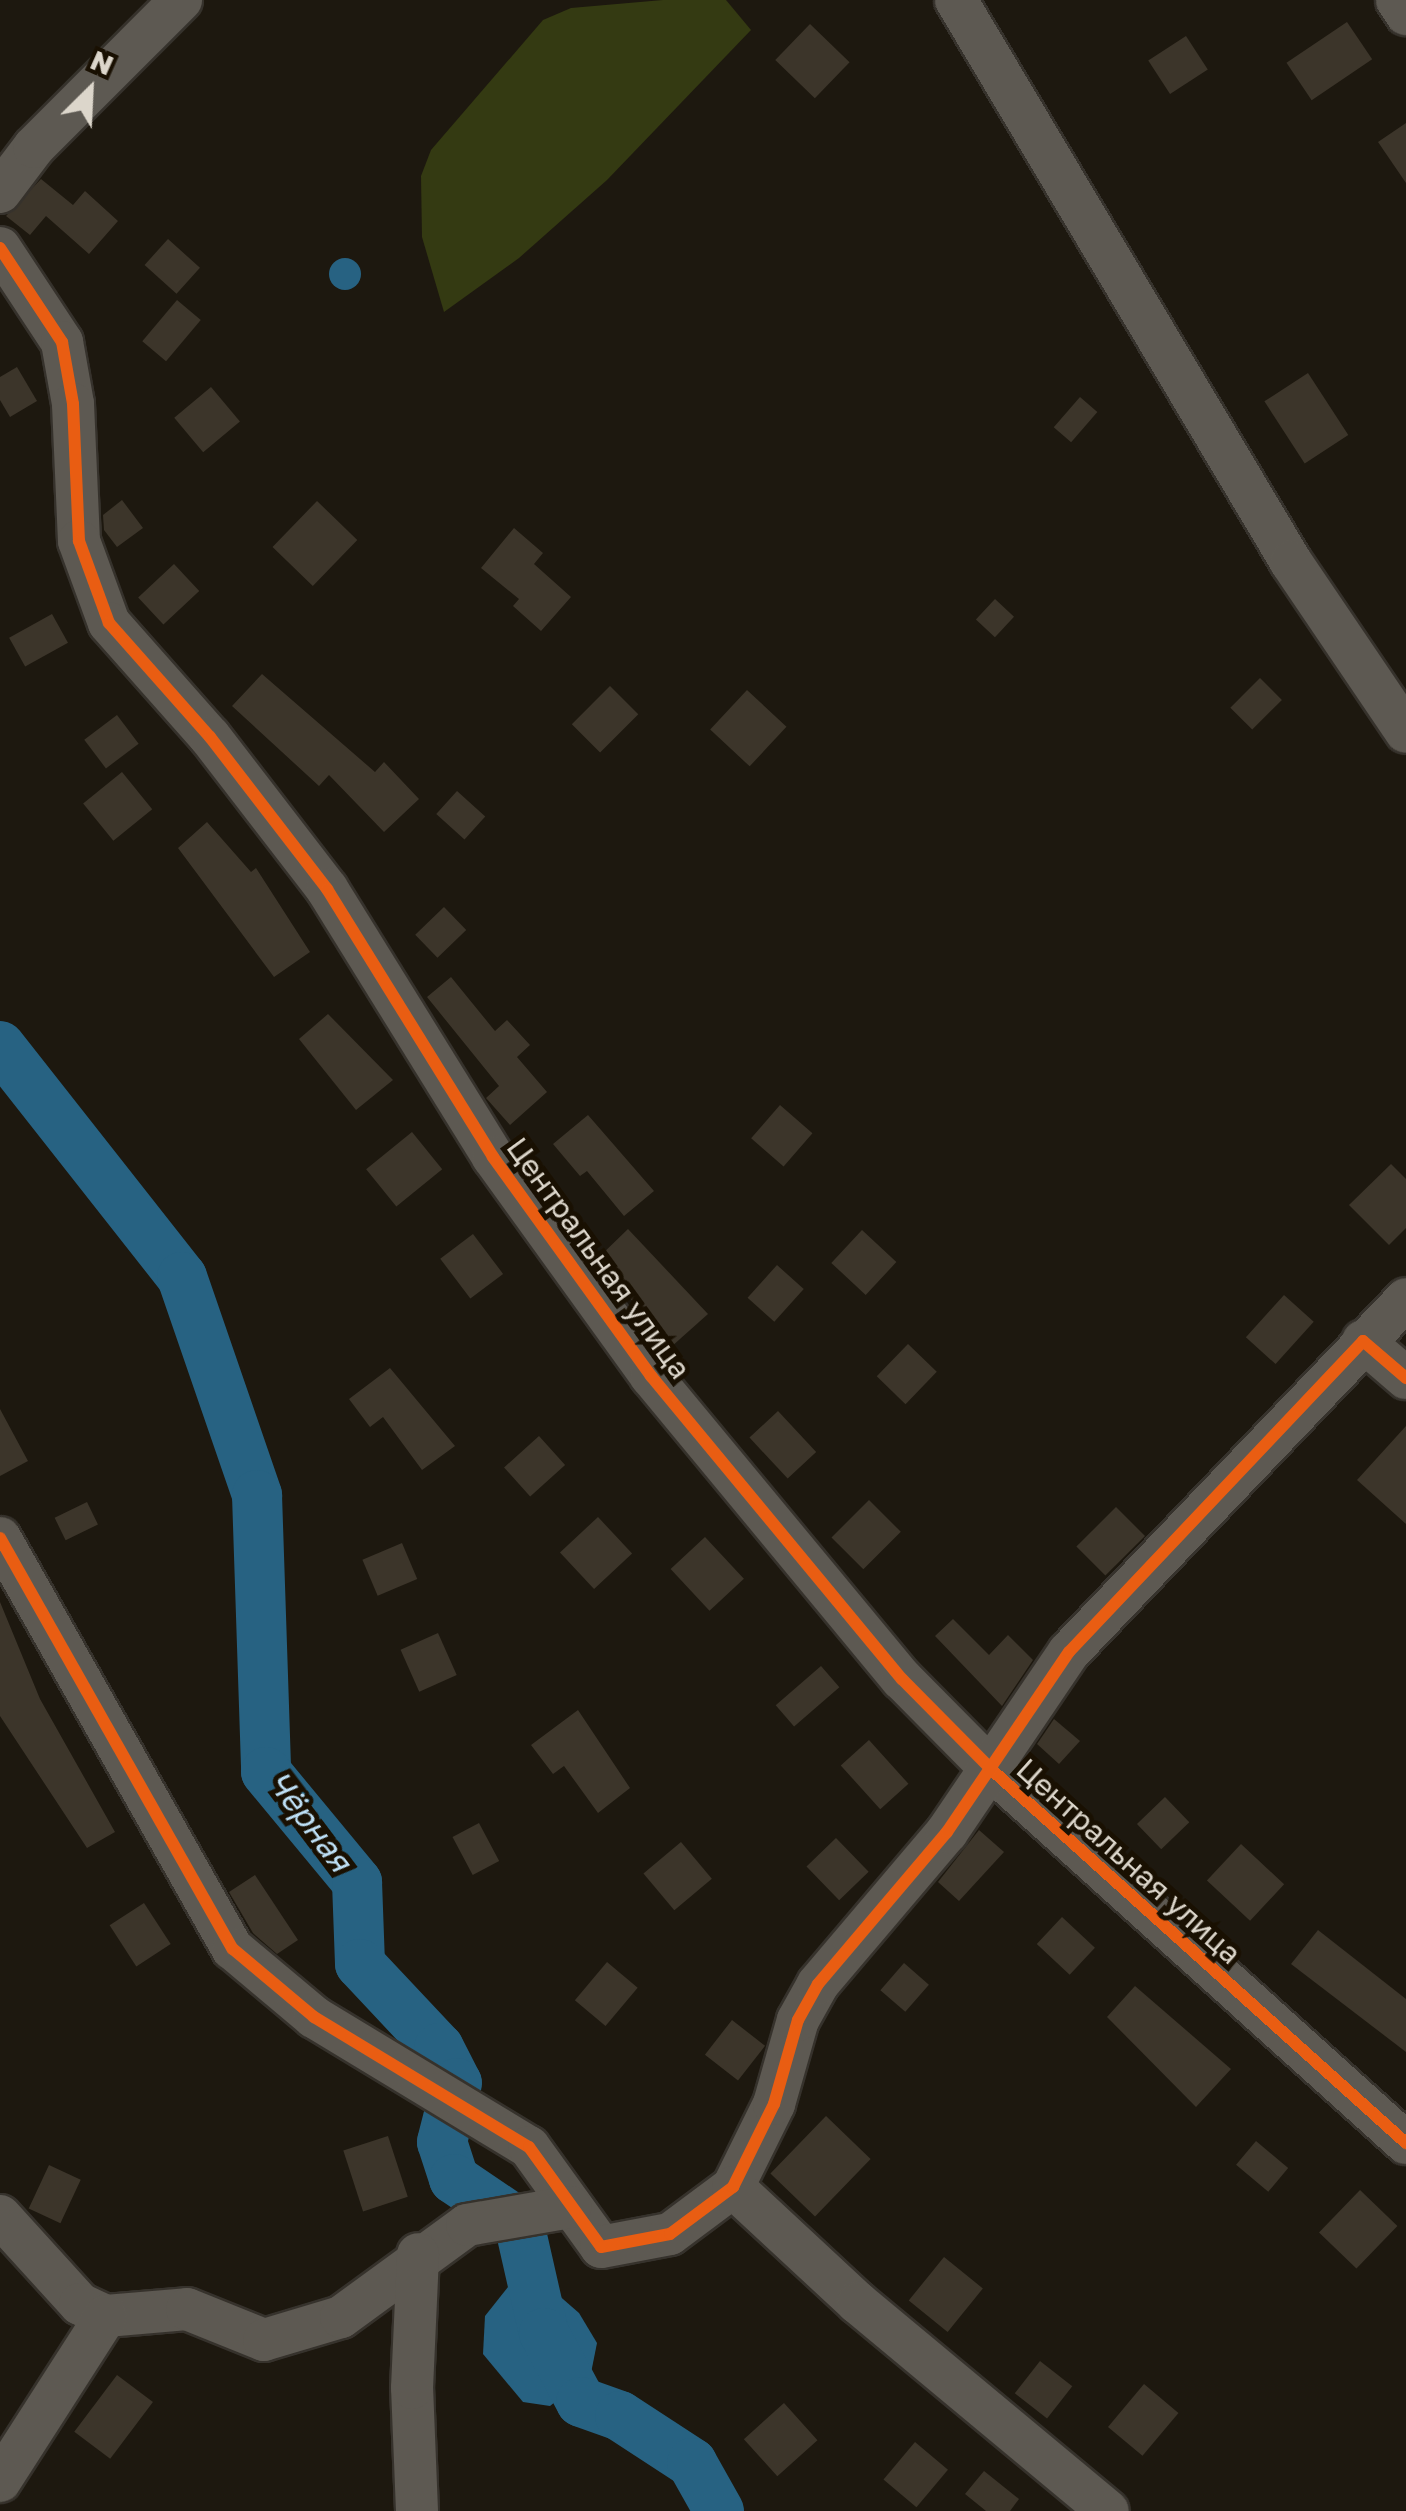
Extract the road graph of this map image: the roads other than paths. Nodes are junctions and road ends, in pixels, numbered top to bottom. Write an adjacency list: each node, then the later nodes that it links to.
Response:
1 (180, 0): 5 (street)
2 (956, 0): 7 (street)
3 (1397, 0): 4 (street)
4 (1406, 14)
5 (0, 192)
6 (0, 248): 12 (street, Центральная улица)
7 (1406, 732)
8 (1406, 1298): 9 (street)
9 (1363, 1340): 10 (street); 12 (street)
10 (1406, 1378)
11 (0, 1538): 15 (street)
12 (993, 1771): 13 (street, Центральная улица); 14 (street)
13 (1406, 2143)
14 (733, 2187): 15 (street); 21 (street)
15 (570, 2207): 17 (street)
16 (0, 2216): 18 (street)
17 (418, 2254): 18 (street); 20 (street)
18 (106, 2316): 19 (street)
19 (0, 2481)
20 (417, 2511)
21 (1108, 2511)

